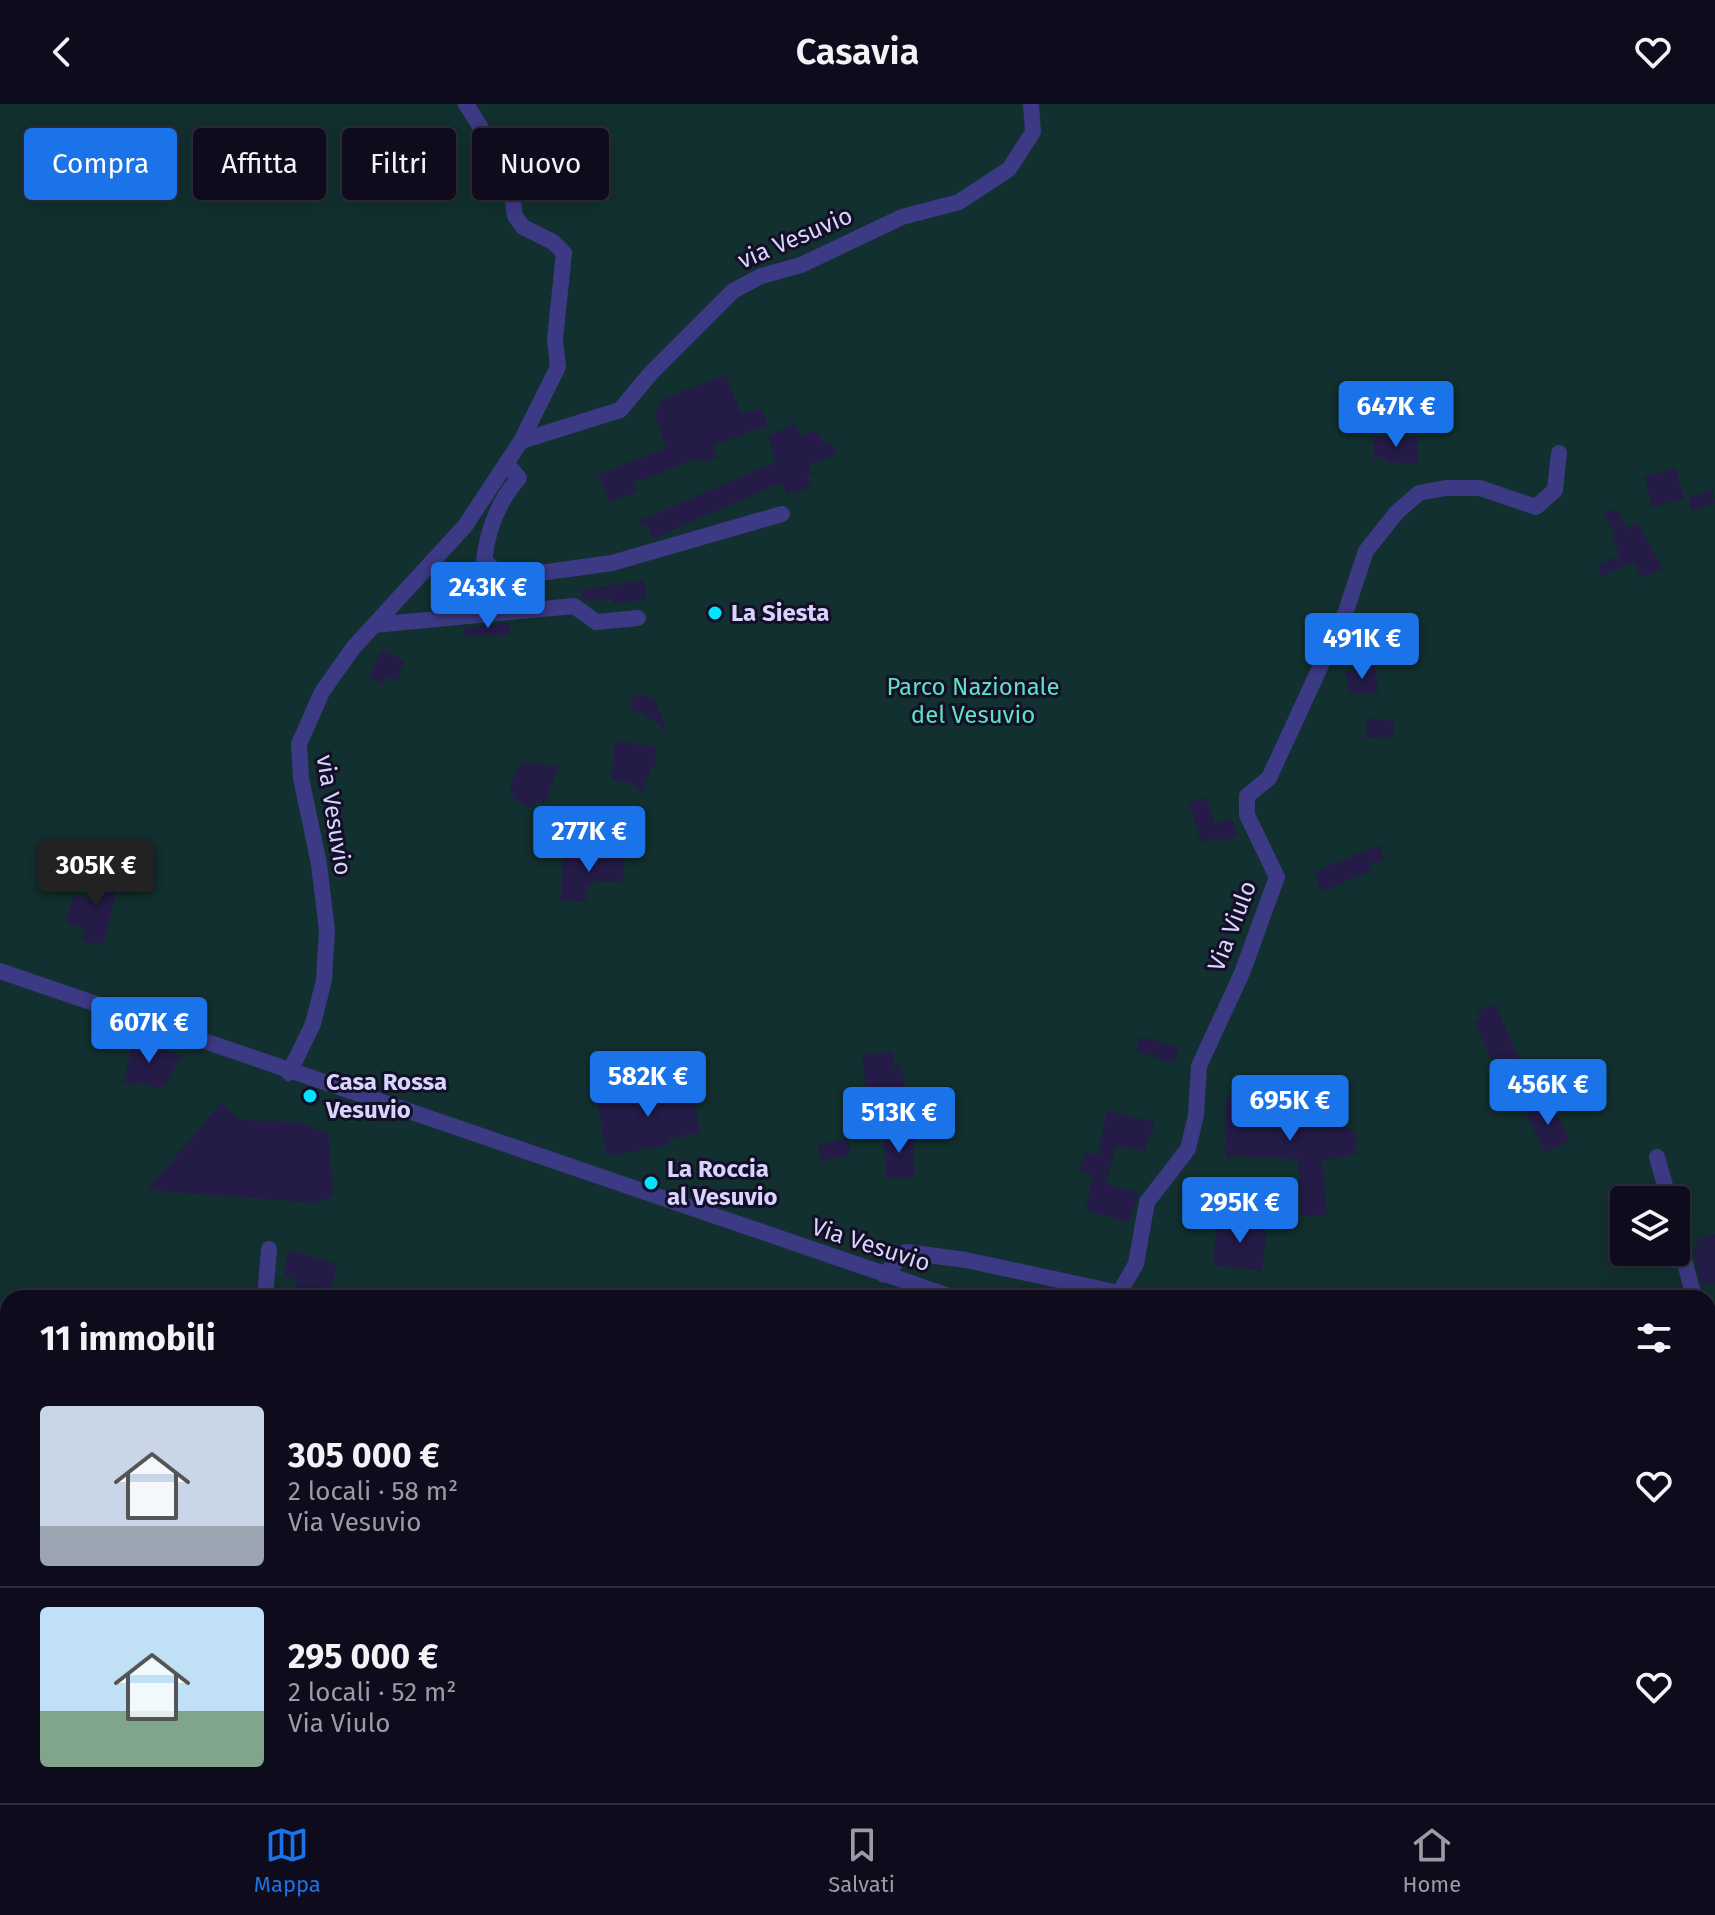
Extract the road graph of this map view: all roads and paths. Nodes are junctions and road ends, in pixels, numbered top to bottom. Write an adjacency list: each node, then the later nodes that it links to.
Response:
1 (466, 104): 3 (street, via Vesuvio)
2 (1031, 104): 3 (street, via Vesuvio)
3 (521, 441): 5 (street, via Vesuvio)
4 (1559, 453): 19 (street, Via Viulo)
5 (506, 463): 6 (street); 8 (street, via Vesuvio)
6 (782, 514)
7 (638, 618): 8 (street)
8 (374, 625): 10 (street, via Vesuvio)
9 (0, 971): 10 (street, Via Vesuvio)
10 (289, 1073): 15 (street, Via Vesuvio)
11 (1657, 1157): 12 (street)
12 (1665, 1186)
13 (269, 1249): 16 (street)
14 (1686, 1266): 20 (street)
15 (884, 1275): 17 (street, Via Vesuvio); 18 (street, Via Viulo)
16 (266, 1290)
17 (930, 1290)
18 (1105, 1290)
19 (1121, 1290)
20 (1692, 1290)

